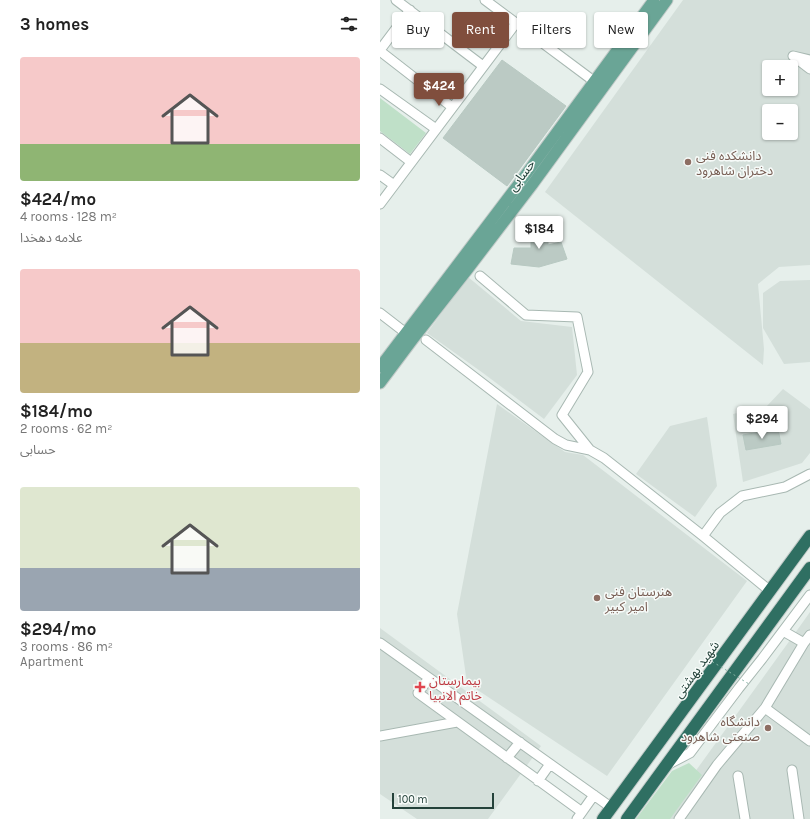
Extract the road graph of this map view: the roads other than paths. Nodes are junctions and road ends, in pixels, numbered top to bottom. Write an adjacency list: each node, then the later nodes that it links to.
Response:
1 (396, 0): 5 (street)
2 (484, 0): 6 (street)
3 (654, 0): 11 (main road, حسابی)
4 (667, 0): 12 (main road, حسابی)
5 (410, 10): 7 (street); 9 (street)
6 (516, 23): 9 (street); 11 (street)
7 (380, 50): 14 (street)
8 (810, 60): 10 (street)
9 (483, 66): 14 (street)
10 (810, 69)
11 (594, 81): 12 (street); 23 (main road, حسابی)
12 (603, 88): 23 (main road, حسابی)
13 (380, 89): 15 (street)
14 (452, 107): 15 (street)
15 (436, 129): 17 (street)
16 (380, 138): 17 (street)
17 (411, 162): 19 (street)
18 (380, 175): 19 (street)
19 (394, 185): 20 (street)
20 (380, 204)
21 (480, 276): 27 (street)
22 (380, 313): 23 (street)
23 (409, 336): 25 (main road, حسابی); 26 (main road, حسابی)
24 (426, 340): 27 (street)
25 (381, 364)
26 (380, 383)
27 (590, 450): 29 (street)
28 (810, 474): 29 (street)
29 (704, 536): 32 (street)
30 (810, 536): 32 (highway, شهید بهشتی)
31 (810, 568): 46 (highway)
32 (770, 590): 51 (highway, شهید بهشتی)
33 (810, 595): 34 (street)
34 (783, 631): 37 (street); 46 (street)
35 (810, 635): 37 (street)
36 (380, 643): 38 (street)
37 (804, 643): 39 (street)
38 (429, 678): 40 (street); 43 (street)
39 (765, 708): 42 (street); 55 (street)
40 (457, 722): 41 (street); 44 (street)
41 (380, 736)
42 (810, 741)
43 (520, 742): 44 (street); 45 (street)
44 (507, 758): 49 (street)
45 (550, 764): 49 (street); 50 (street)
46 (666, 766): 54 (highway)
47 (792, 770): 57 (street)
48 (738, 776): 56 (street)
49 (538, 781): 52 (street)
50 (594, 795): 51 (street); 52 (street)
51 (612, 808): 53 (highway, شهید بهشتی)
52 (579, 816)
53 (603, 819)
54 (627, 819)
55 (679, 819)
56 (745, 819)
57 (800, 819)

